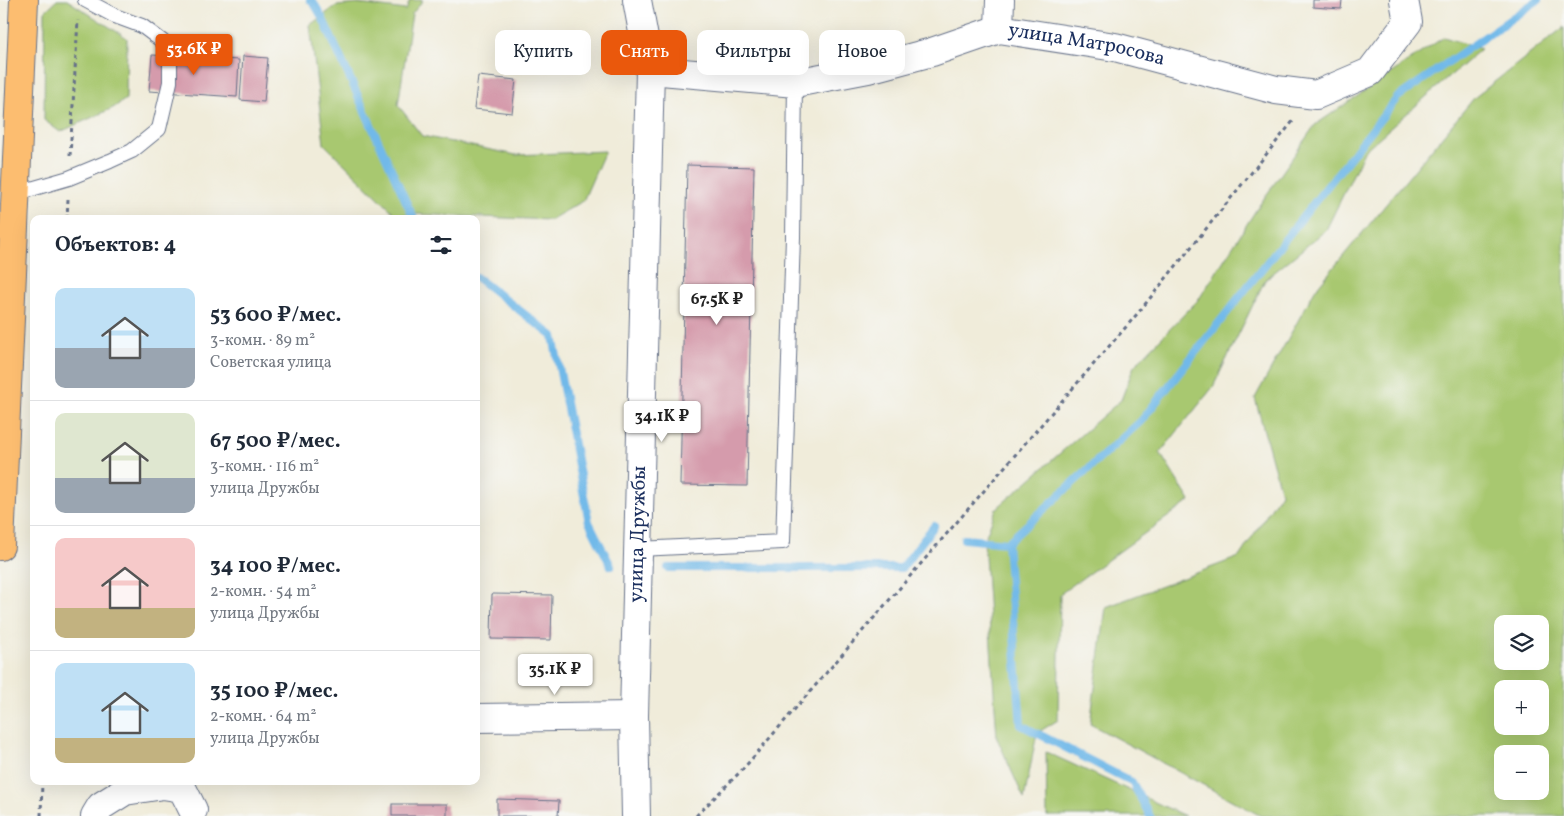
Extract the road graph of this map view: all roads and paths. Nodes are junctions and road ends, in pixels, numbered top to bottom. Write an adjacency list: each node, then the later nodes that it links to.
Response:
1 (24, 0): 14 (highway)
2 (85, 0): 13 (lane)
3 (637, 0): 8 (street, улица Дружбы)
4 (1000, 0): 7 (street)
5 (1406, 11): 12 (street)
6 (78, 20): 13 (path)
7 (999, 29): 11 (street, улица Матросова); 12 (street, улица Матросова)
8 (643, 30)
9 (687, 73): 11 (street, улица Матросова)
10 (650, 75): 17 (street, улица Дружбы)
11 (795, 83): 17 (lane)
12 (1316, 95): 25 (path)
13 (69, 178): 14 (lane); 15 (path)
14 (14, 194): 16 (highway)
15 (67, 215)
16 (0, 546)
17 (639, 549): 18 (street, улица Дружбы)
18 (634, 716): 19 (street); 24 (street, улица Дружбы)
19 (480, 718)
20 (42, 785): 22 (path)
21 (193, 810): 23 (street)
22 (41, 816)
23 (95, 816)
24 (636, 816)
25 (696, 816)

